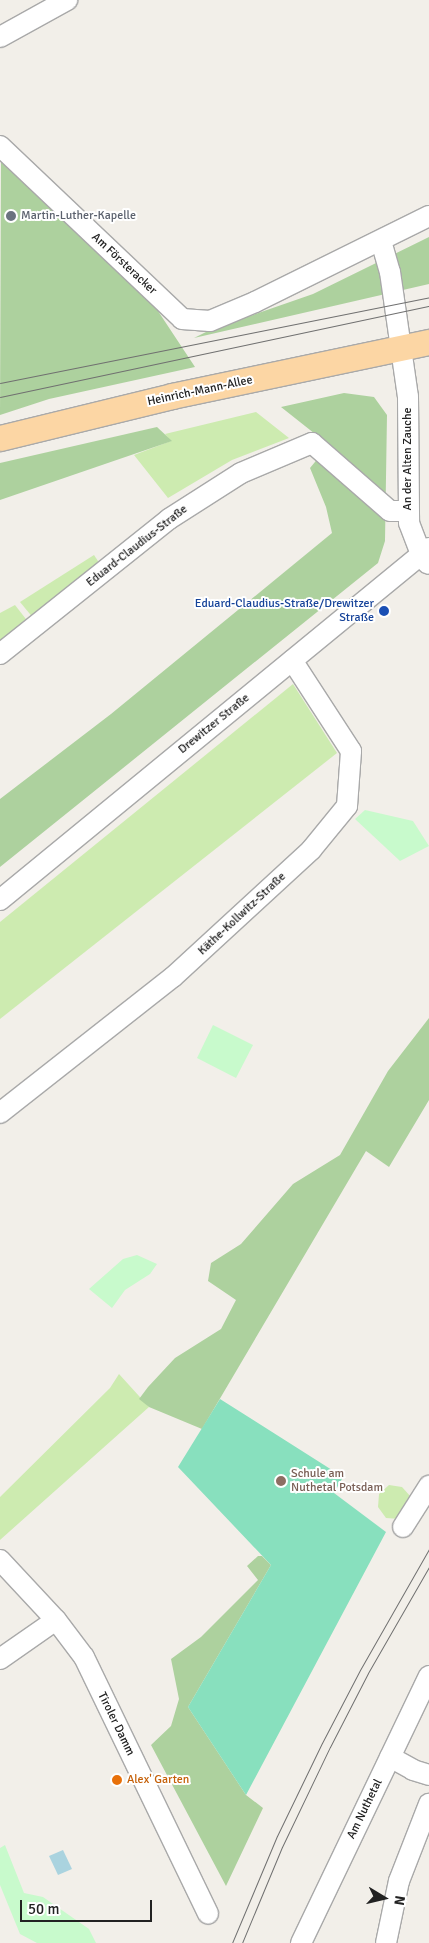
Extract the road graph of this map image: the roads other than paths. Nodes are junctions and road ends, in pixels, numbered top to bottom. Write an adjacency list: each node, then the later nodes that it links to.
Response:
1 (67, 0): 2 (street)
2 (0, 37)
3 (0, 146): 5 (street, Am Försteracker)
4 (429, 216): 5 (street)
5 (381, 240): 7 (street)
6 (429, 342): 7 (main road, Heinrich-Mann-Allee)
7 (401, 348): 8 (main road, Heinrich-Mann-Allee); 9 (street, An der Alten Zauche)
8 (0, 438)
9 (407, 511): 10 (street, An der Alten Zauche); 11 (street, Eduard-Claudius-Straße)
10 (426, 556): 12 (street, Drewitzer Straße)
11 (0, 654)
12 (292, 660): 13 (street, Drewitzer Straße); 14 (street, Käthe-Kollwitz-Straße)
13 (0, 900)
14 (0, 1113)
15 (429, 1486): 16 (street)
16 (403, 1527)
17 (0, 1560): 18 (street, Tiroler Damm)
18 (56, 1620): 19 (street); 24 (street, Tiroler Damm)
19 (0, 1659)
20 (429, 1676): 21 (street, Am Nuthetal)
21 (390, 1757): 22 (street); 25 (street, Am Nuthetal)
22 (429, 1775)
23 (429, 1804): 26 (street)
24 (208, 1914)
25 (301, 1943)
26 (386, 1943)

